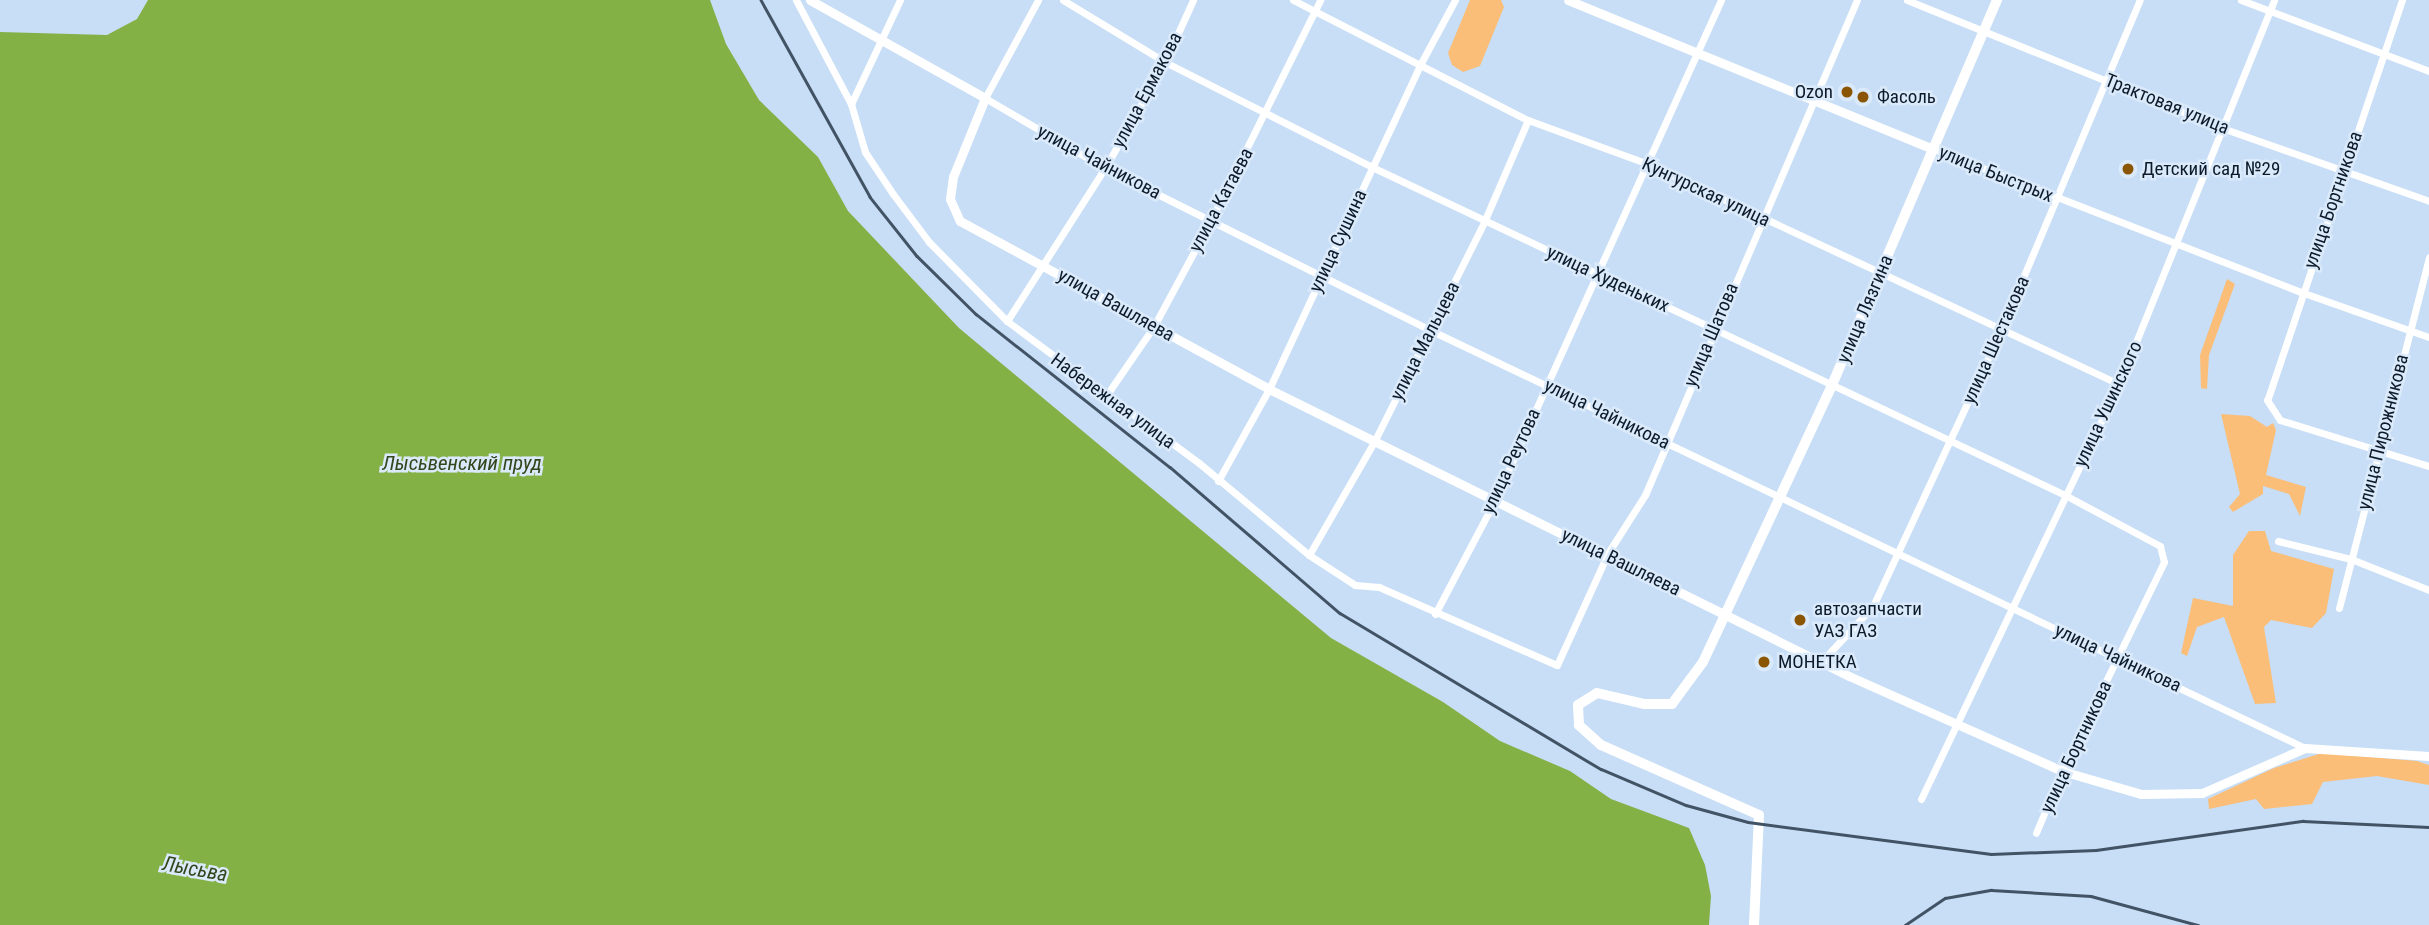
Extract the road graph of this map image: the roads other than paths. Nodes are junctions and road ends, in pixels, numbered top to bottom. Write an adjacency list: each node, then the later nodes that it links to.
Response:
1 (796, 0): 32 (street, Набережная улица)
2 (810, 0): 23 (street, улица Чайникова)
3 (900, 0): 23 (street)
4 (1038, 0): 30 (street)
5 (1063, 0): 26 (street, улица Худеньких)
6 (1193, 0): 26 (street, улица Ермакова)
7 (1293, 0): 21 (street, Кунгурская улица)
8 (1320, 0): 21 (street, улица Катаева)
9 (1455, 0): 27 (street, улица Сушина)
10 (1568, 0): 19 (street, улица Быстрых)
11 (1721, 0): 24 (street, улица Реутова)
12 (1857, 0): 31 (street, улица Шатова)
13 (1907, 0): 22 (street, Трактовая улица)
14 (1997, 0): 22 (main road, улица Лязгина)
15 (2140, 0): 29 (street, улица Шестакова)
16 (2241, 0): 20 (street)
17 (2274, 0): 20 (street, улица Ушинского)
18 (2402, 0): 25 (street, улица Бортникова)
19 (1586, 3): 24 (street, улица Быстрых)
20 (2270, 11): 25 (street); 35 (street, улица Ушинского)
21 (1315, 12): 27 (street, Кунгурская улица); 33 (street, улица Катаева)
22 (1984, 33): 29 (street, Трактовая улица); 36 (main road, улица Лязгина)
23 (879, 41): 30 (street, улица Чайникова); 32 (street)
24 (1698, 52): 31 (street, улица Быстрых); 37 (street, улица Реутова)
25 (2382, 55): 28 (street); 40 (street, улица Бортникова)
26 (1165, 62): 33 (street, улица Худеньких); 39 (street, улица Ермакова)
27 (1420, 65): 34 (street, Кунгурская улица); 38 (street, улица Сушина)
28 (2429, 71)
29 (2108, 79): 35 (street, Трактовая улица); 41 (street, улица Шестакова)
30 (985, 98): 39 (street, улица Чайникова); 48 (street, улица Вашляева)
31 (1816, 100): 36 (street, улица Быстрых); 43 (street, улица Шатова)
32 (851, 104): 53 (street, Набережная улица)
33 (1266, 112): 38 (street, улица Худеньких); 44 (street, улица Катаева)
34 (1528, 120): 37 (street, Кунгурская улица); 45 (street, улица Мальцева)
35 (2225, 129): 40 (street, Трактовая улица); 46 (street, улица Ушинского)
36 (1934, 149): 41 (street, улица Быстрых); 50 (main road, улица Лязгина)
37 (1648, 164): 43 (street, Кунгурская улица); 49 (street, улица Реутова)
38 (1372, 167): 45 (street, улица Худеньких); 51 (street, улица Сушина)
39 (1105, 168): 44 (street, улица Чайникова); 48 (street, улица Ермакова)
40 (2343, 170): 42 (street, Трактовая улица); 52 (street, улица Бортникова)
41 (2058, 199): 46 (street, улица Быстрых); 57 (street, улица Шестакова)
42 (2429, 201)
43 (1762, 219): 50 (street, Кунгурская улица); 55 (street, улица Шатова)
44 (1211, 220): 51 (street, улица Чайникова); 54 (street, улица Катаева)
45 (1484, 222): 49 (street, улица Худеньких); 56 (street, улица Мальцева)
46 (2179, 244): 52 (street, улица Быстрых); 61 (street, улица Ушинского)
47 (2429, 257): 58 (street, улица Пирожникова)
48 (1045, 266): 53 (street, улица Ермакова); 54 (street, улица Вашляева)
49 (1599, 272): 55 (street, улица Худеньких); 60 (street, улица Реутова)
50 (1881, 272): 57 (street, Кунгурская улица); 62 (main road, улица Лязгина)
51 (1322, 276): 56 (street, улица Чайникова); 63 (street, улица Сушина)
52 (2301, 292): 58 (street, улица Быстрых); 68 (street, улица Бортникова)
53 (1007, 321): 64 (street, Набережная улица)
54 (1154, 326): 63 (street, улица Вашляева); 64 (street, улица Катаева)
55 (1713, 329): 62 (street, улица Худеньких); 67 (street, улица Шатова)
56 (1430, 330): 60 (street, улица Чайникова); 65 (street, улица Мальцева)
57 (2000, 330): 61 (street, Кунгурская улица); 66 (street, улица Шестакова)
58 (2409, 331): 59 (street, улица Быстрых); 68 (street, улица Пирожникова)
59 (2429, 337)
60 (1546, 384): 67 (street, улица Чайникова); 73 (street, улица Реутова)
61 (2119, 384): 71 (street, улица Ушинского)
62 (1832, 386): 66 (street, улица Худеньких); 72 (main road, улица Лязгина)
63 (1269, 389): 65 (street, улица Вашляева); 70 (street, улица Сушина)
64 (1108, 393): 70 (street, Набережная улица)
65 (1375, 440): 73 (street, улица Вашляева); 78 (street, улица Мальцева)
66 (1950, 441): 71 (street, улица Худеньких); 77 (street, улица Шестакова)
67 (1665, 442): 72 (street, улица Чайникова); 76 (street, улица Шатова)
68 (2379, 451): 69 (street); 79 (street, улица Пирожникова)
69 (2429, 466)
70 (1217, 481): 78 (street, Набережная улица)
71 (2065, 495): 75 (street, улица Худеньких); 81 (street, улица Ушинского)
72 (1779, 497): 77 (street, улица Чайникова); 84 (main road, улица Лязгина)
73 (1494, 502): 76 (street, улица Вашляева); 83 (street, улица Реутова)
74 (2278, 541): 79 (street)
75 (2160, 546): 85 (street, улица Бортникова)
76 (1608, 554): 84 (street, улица Вашляева); 87 (street, улица Шатова)
77 (1897, 554): 81 (street, улица Чайникова); 86 (street, улица Шестакова)
78 (1309, 555): 83 (street, Набережная улица)
79 (2351, 559): 80 (street); 82 (street, улица Пирожникова)
80 (2429, 590)
81 (2009, 608): 85 (street, улица Чайникова); 88 (street, улица Ушинского)
82 (2339, 608)
83 (1435, 614): 87 (street, Набережная улица)
84 (1725, 615): 86 (street, улица Вашляева); 94 (main road, улица Лязгина)
85 (2119, 655): 89 (street, улица Чайникова); 91 (street, улица Бортникова)
86 (1821, 662): 88 (street, улица Вашляева)
87 (1557, 665)
88 (1956, 725): 91 (street, улица Вашляева); 92 (street, улица Ушинского)
89 (2305, 748): 90 (street, улица Чайникова); 91 (street, улица Вашляева)
90 (2429, 756)
91 (2062, 771): 93 (street, улица Бортникова)
92 (1921, 799)
93 (2036, 834)
94 (1754, 925)

